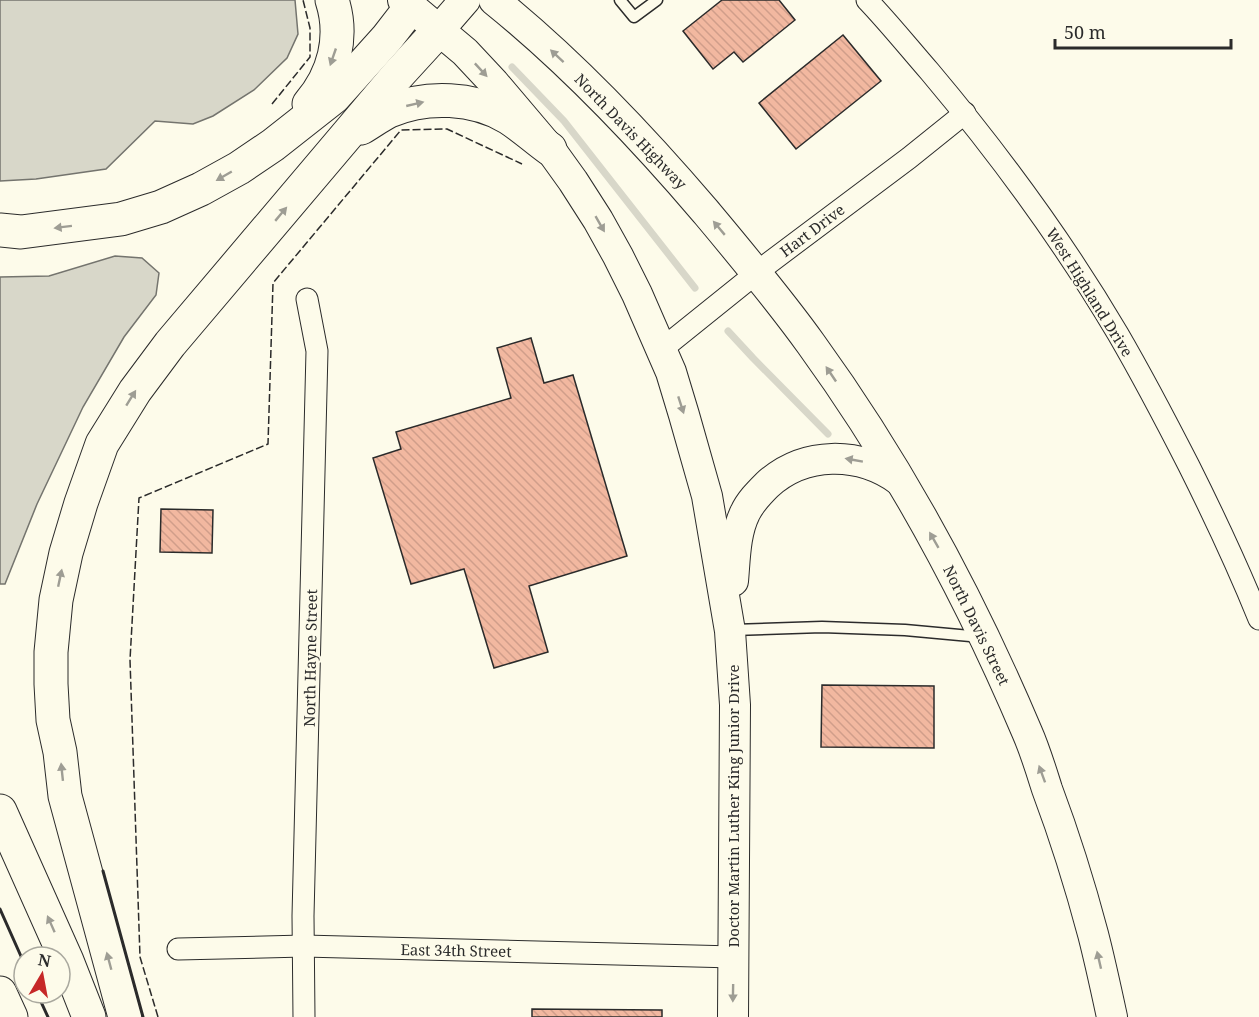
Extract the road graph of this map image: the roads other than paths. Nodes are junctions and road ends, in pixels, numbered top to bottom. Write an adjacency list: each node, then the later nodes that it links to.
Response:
1 (332, 0): 11 (highway, one-way to 11)
2 (465, 0): 8 (main road)
3 (494, 0): 14 (main road, North Davis Highway, one-way to 3)
4 (620, 0): 5 (lane)
5 (657, 0)
6 (867, 0): 9 (street, West Highland Drive)
7 (411, 2): 8 (main road); 11 (highway)
8 (439, 30): 10 (highway); 12 (main road, Doctor Martin Luther King Junior Drive, one-way to 12)
9 (965, 113): 14 (street, Hart Drive); 18 (street, West Highland Drive)
10 (345, 139): 12 (highway, one-way to 12); 28 (highway, one-way to 10)
11 (273, 145): 13 (highway, one-way to 13)
12 (550, 149): 16 (main road, Doctor Martin Luther King Junior Drive, one-way to 16)
13 (0, 230)
14 (757, 273): 16 (street, Hart Drive); 17 (main road, North Davis Street, one-way to 14)
15 (308, 299): 22 (street, North Hayne Street)
16 (662, 350): 19 (main road, Doctor Martin Luther King Junior Drive, one-way to 19)
17 (904, 487): 19 (main road, one-way to 19); 20 (main road, North Davis Street, one-way to 17)
18 (1259, 619)
19 (730, 631): 20 (lane); 24 (main road, Doctor Martin Luther King Junior Drive)
20 (984, 637): 31 (main road, North Davis Street, one-way to 20)
21 (0, 811): 27 (highway, one-way to 21)
22 (304, 946): 23 (street, East 34th Street); 24 (street, East 34th Street); 29 (street, North Hayne Street)
23 (178, 949)
24 (734, 957): 30 (main road, Doctor Martin Luther King Junior Drive, one-way to 30)
25 (0, 993): 26 (highway)
26 (11, 1017)
27 (89, 1017)
28 (125, 1017)
29 (304, 1017)
30 (733, 1017)
31 (1112, 1017)

